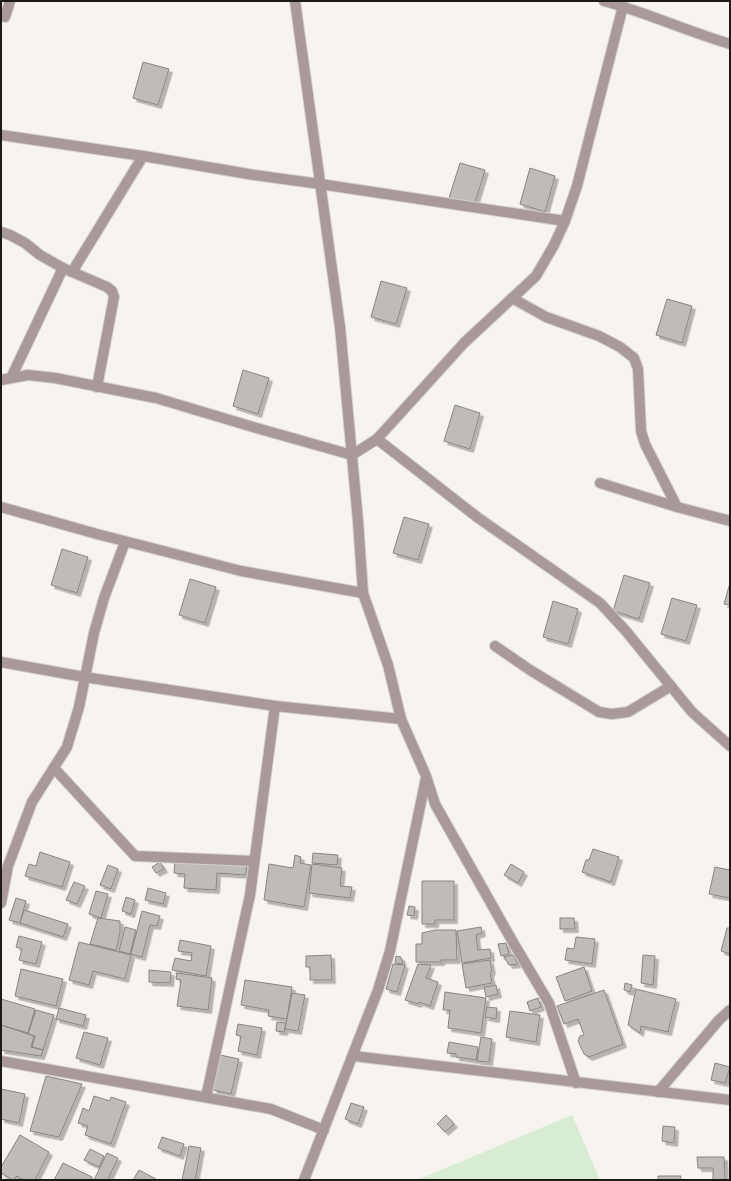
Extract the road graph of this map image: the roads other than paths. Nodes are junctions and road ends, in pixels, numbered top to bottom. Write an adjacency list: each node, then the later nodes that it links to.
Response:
1 (10, 1): 5 (street)
2 (296, 1): 9 (street)
3 (604, 1): 4 (street)
4 (623, 6): 6 (street); 10 (street)
5 (5, 17)
6 (730, 44)
7 (1, 135): 8 (street)
8 (143, 156): 9 (street); 12 (street)
9 (320, 184): 10 (street); 17 (street)
10 (566, 221): 13 (street)
11 (1, 232): 12 (street)
12 (68, 270): 14 (street); 15 (street)
13 (512, 298): 16 (street); 20 (street)
14 (6, 379): 15 (street)
15 (97, 387): 17 (street)
16 (377, 439): 17 (street); 27 (street)
17 (352, 455): 23 (street)
18 (600, 483): 20 (street)
19 (1, 507): 22 (street)
20 (677, 507): 21 (street)
21 (730, 521)
22 (125, 542): 23 (street); 26 (street)
23 (363, 593): 29 (street)
24 (495, 646): 27 (street)
25 (1, 662): 26 (street)
26 (84, 677): 28 (street); 31 (street)
27 (671, 686): 30 (street)
28 (275, 706): 29 (street); 33 (street)
29 (401, 719): 32 (street)
30 (730, 746)
31 (54, 768): 33 (street); 34 (street)
32 (426, 776): 36 (street); 38 (street)
33 (254, 861): 40 (street)
34 (1, 903)
35 (730, 1010): 39 (street)
36 (353, 1056): 38 (street); 42 (street)
37 (1, 1062): 40 (street)
38 (576, 1083): 39 (street)
39 (658, 1092): 41 (street)
40 (206, 1097): 42 (street)
41 (730, 1100)
42 (324, 1130): 43 (street)
43 (304, 1180)

